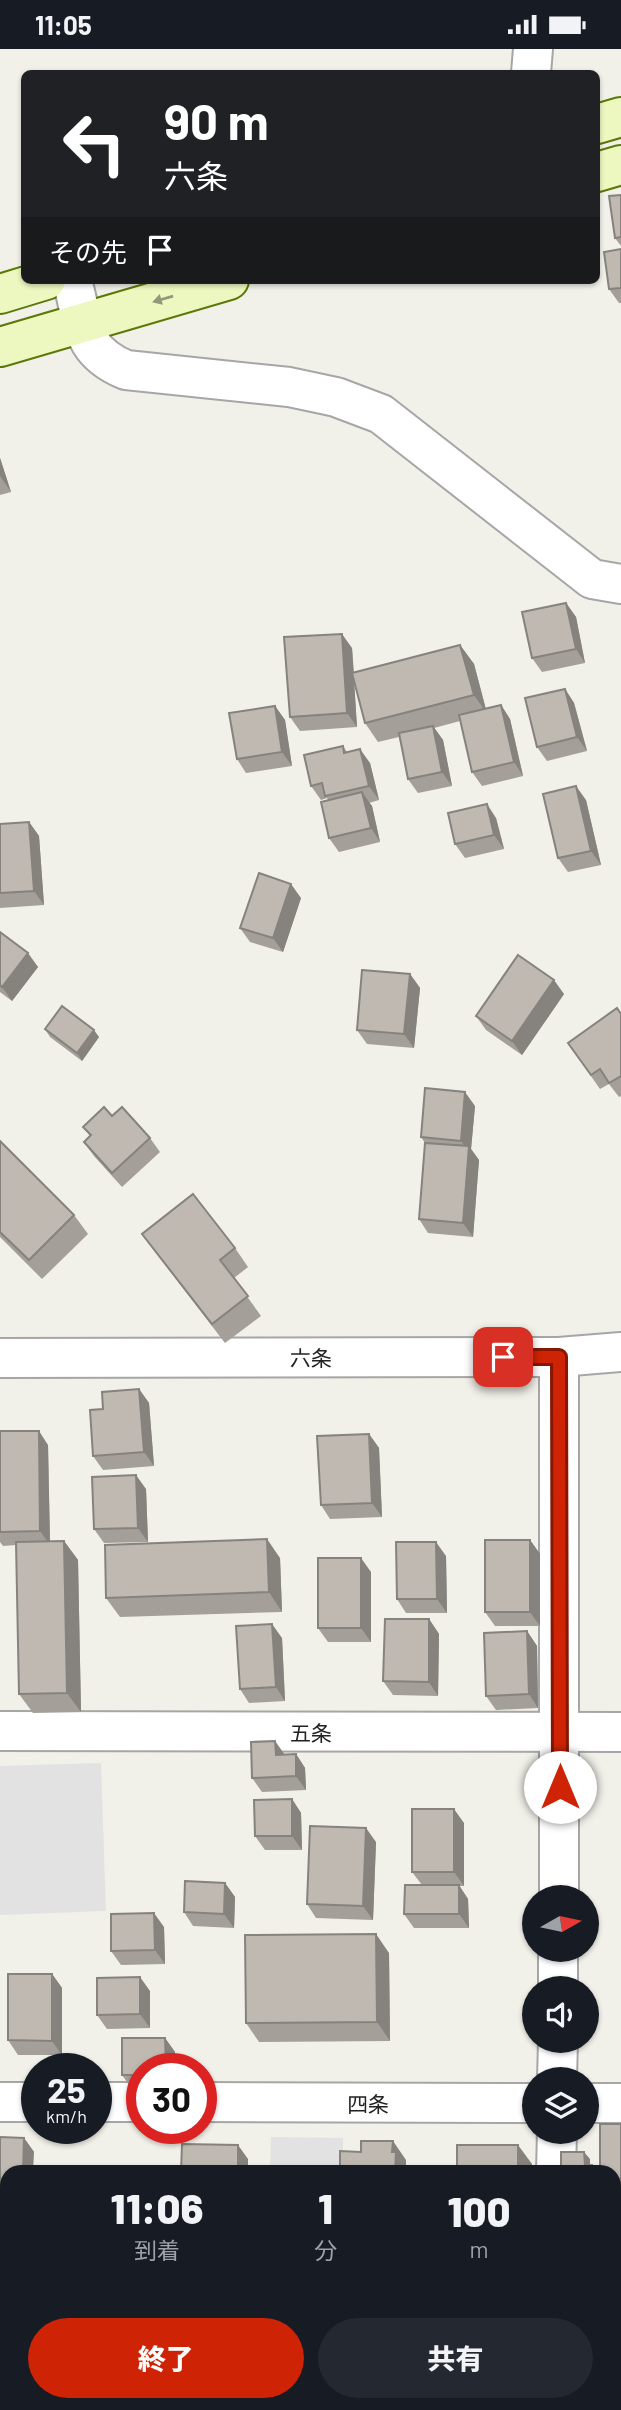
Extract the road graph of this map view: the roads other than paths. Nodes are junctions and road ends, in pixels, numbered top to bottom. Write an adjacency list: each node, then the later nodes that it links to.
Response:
1 (533, 49): 2 (street)
2 (531, 70)
3 (621, 117): 4 (main road)
4 (600, 123)
5 (621, 165): 6 (main road)
6 (600, 171)
7 (33, 284): 10 (main road)
8 (73, 284): 11 (street)
9 (215, 284): 11 (main road, one-way to 11)
10 (0, 294)
11 (83, 322): 12 (main road); 13 (street)
12 (0, 347)
13 (621, 584)
14 (621, 1352): 15 (street, 六条)
15 (559, 1357): 16 (street, 六条); 18 (street)
16 (0, 1358)
17 (0, 1731): 18 (street, 五条)
18 (560, 1732): 19 (street, 五条); 20 (street)
19 (621, 1732)
20 (559, 1885)
21 (0, 2102): 22 (street)
22 (21, 2102)
23 (217, 2102): 24 (street, 四条)
24 (522, 2103)
25 (599, 2103): 26 (street)
26 (621, 2103)
27 (557, 2144): 28 (street)
28 (556, 2165)

